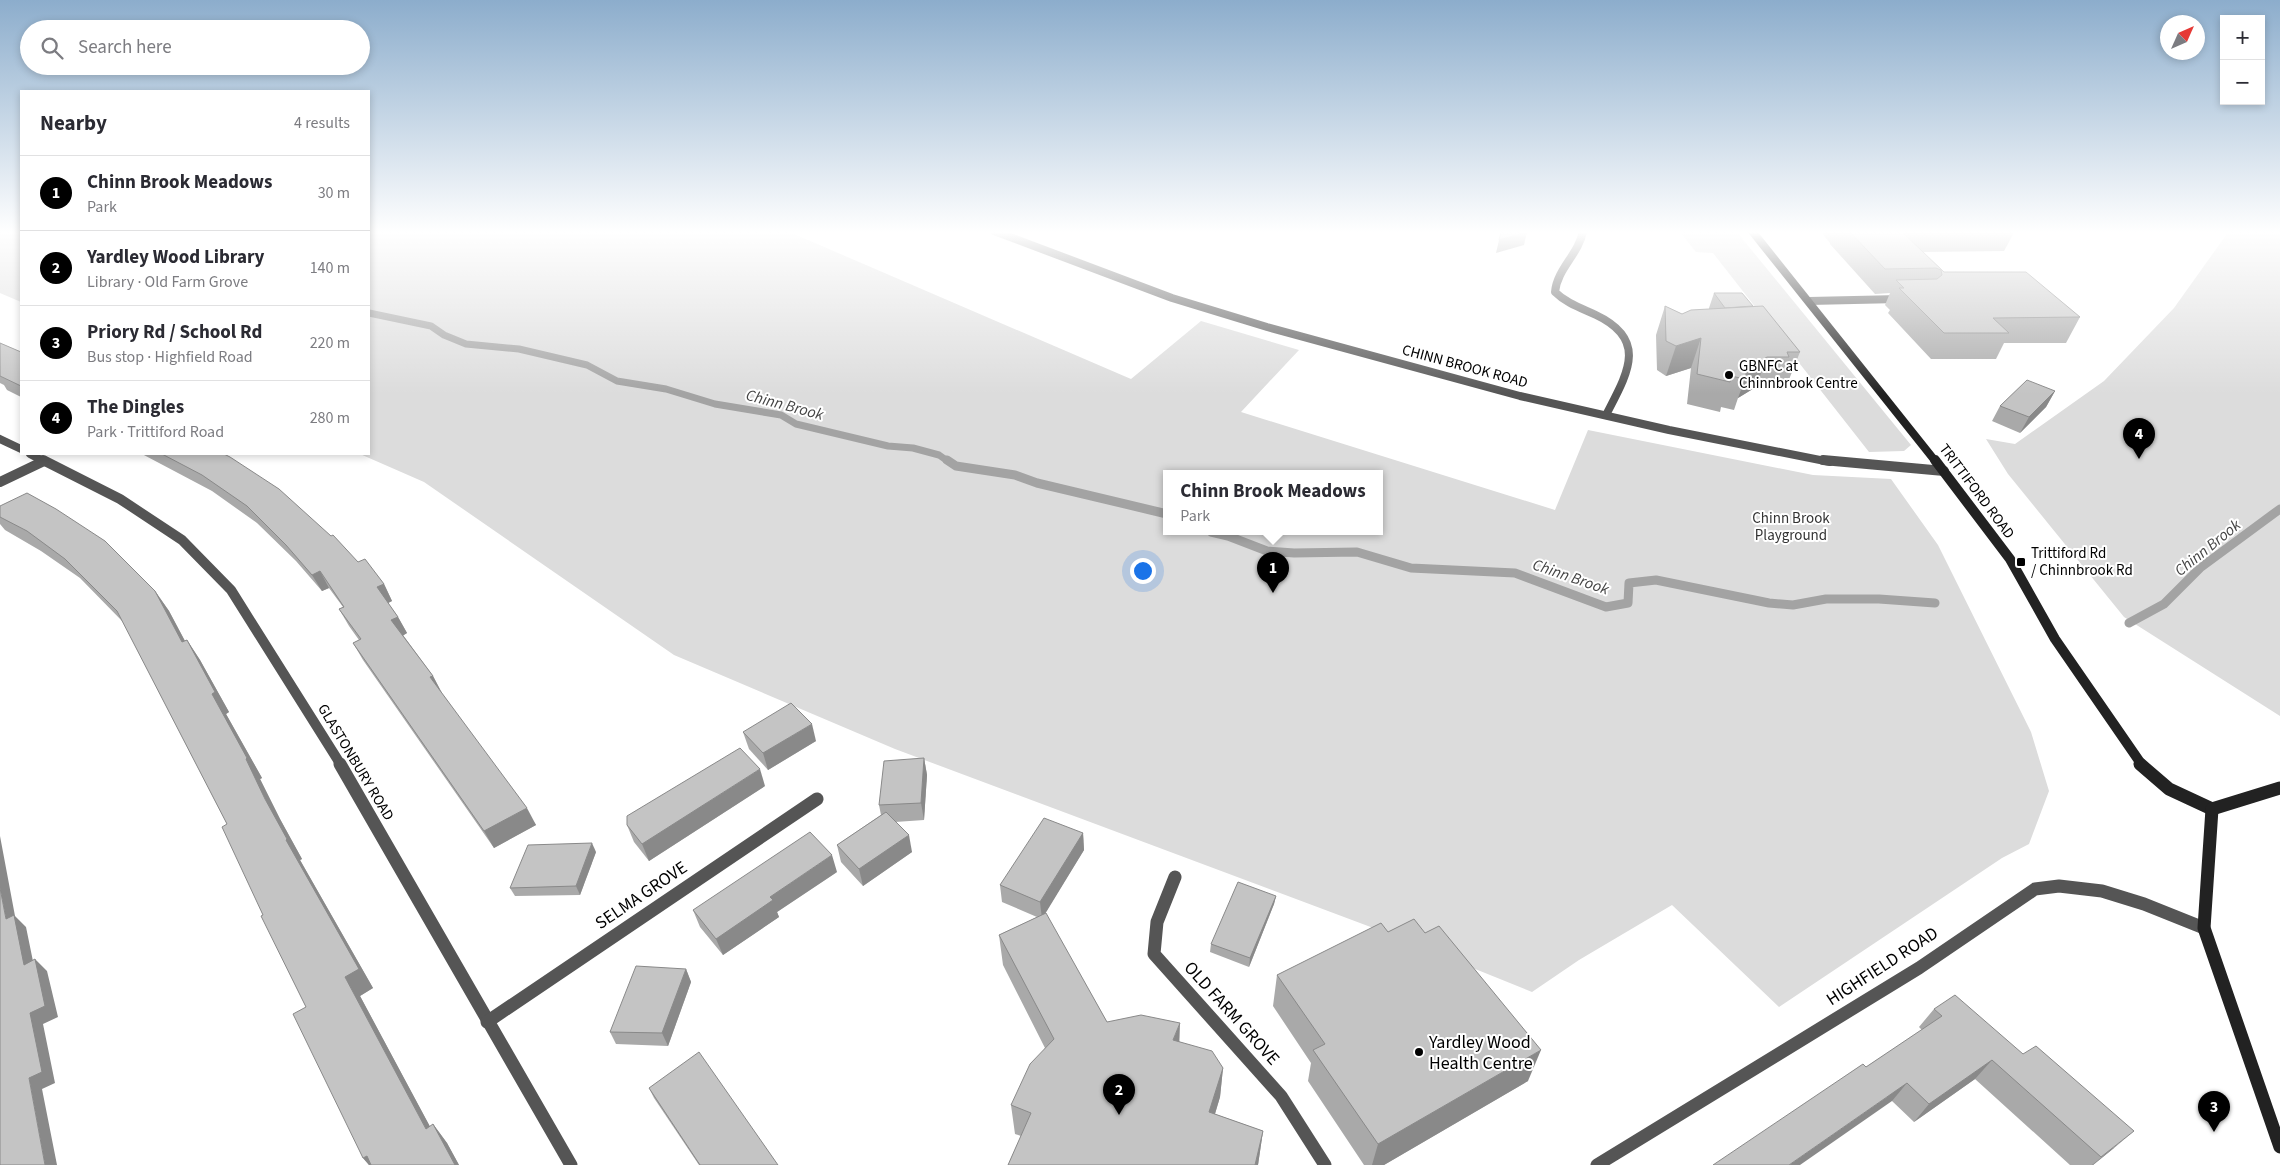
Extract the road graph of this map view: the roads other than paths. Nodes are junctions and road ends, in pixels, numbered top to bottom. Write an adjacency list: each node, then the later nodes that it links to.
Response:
1 (1138, 285): 6 (street, CHINN BROOK ROAD)
2 (1557, 285): 6 (street)
3 (1796, 285): 5 (street, TRITTIFORD ROAD)
4 (1905, 299): 5 (street)
5 (1809, 301): 11 (street, TRITTIFORD ROAD)
6 (1606, 415): 11 (street, CHINN BROOK ROAD)
7 (0, 439): 8 (street)
8 (20, 449)
9 (32, 455): 10 (street, GLASTONBURY ROAD)
10 (44, 461): 12 (street); 18 (street, GLASTONBURY ROAD)
11 (1944, 471): 15 (street, TRITTIFORD ROAD)
12 (0, 482)
13 (2280, 788): 15 (street)
14 (816, 799): 18 (street, SELMA GROVE)
15 (2212, 809): 17 (street)
16 (1175, 877): 21 (street, OLD FARM GROVE)
17 (2204, 928): 19 (street); 22 (street, HIGHFIELD ROAD)
18 (487, 1022): 20 (street, GLASTONBURY ROAD)
19 (2280, 1147)
20 (571, 1165)
21 (1325, 1165)
22 (1598, 1165)

